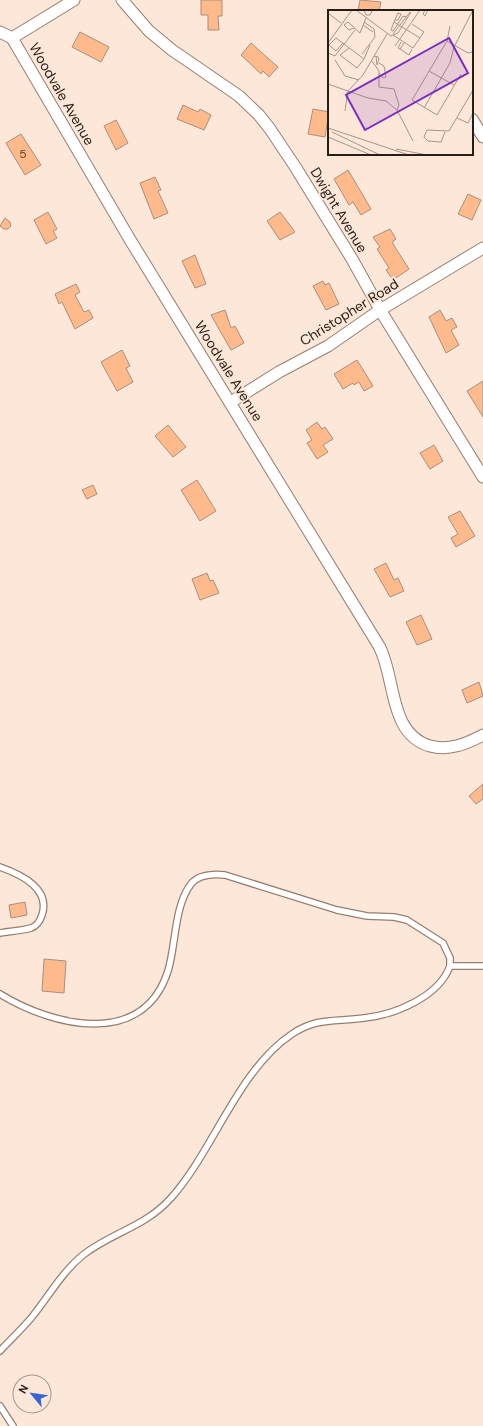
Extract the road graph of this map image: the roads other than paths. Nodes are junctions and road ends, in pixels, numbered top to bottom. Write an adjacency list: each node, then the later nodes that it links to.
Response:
1 (74, 0): 4 (street)
2 (122, 0): 8 (street, Dwight Avenue)
3 (0, 32): 4 (street)
4 (12, 38): 9 (street, Woodvale Avenue)
5 (473, 121): 6 (street)
6 (483, 137)
7 (483, 248): 8 (street, Christopher Road)
8 (380, 310): 9 (street, Christopher Road); 10 (street, Dwight Avenue)
9 (231, 402): 11 (street, Woodvale Avenue)
10 (483, 477)
11 (483, 735)
12 (0, 867): 13 (lane)
13 (0, 933)
14 (450, 966): 15 (lane); 16 (lane); 17 (lane)
15 (483, 966)
16 (0, 994)
17 (0, 1352)
18 (0, 1406): 19 (lane)
19 (14, 1426)

